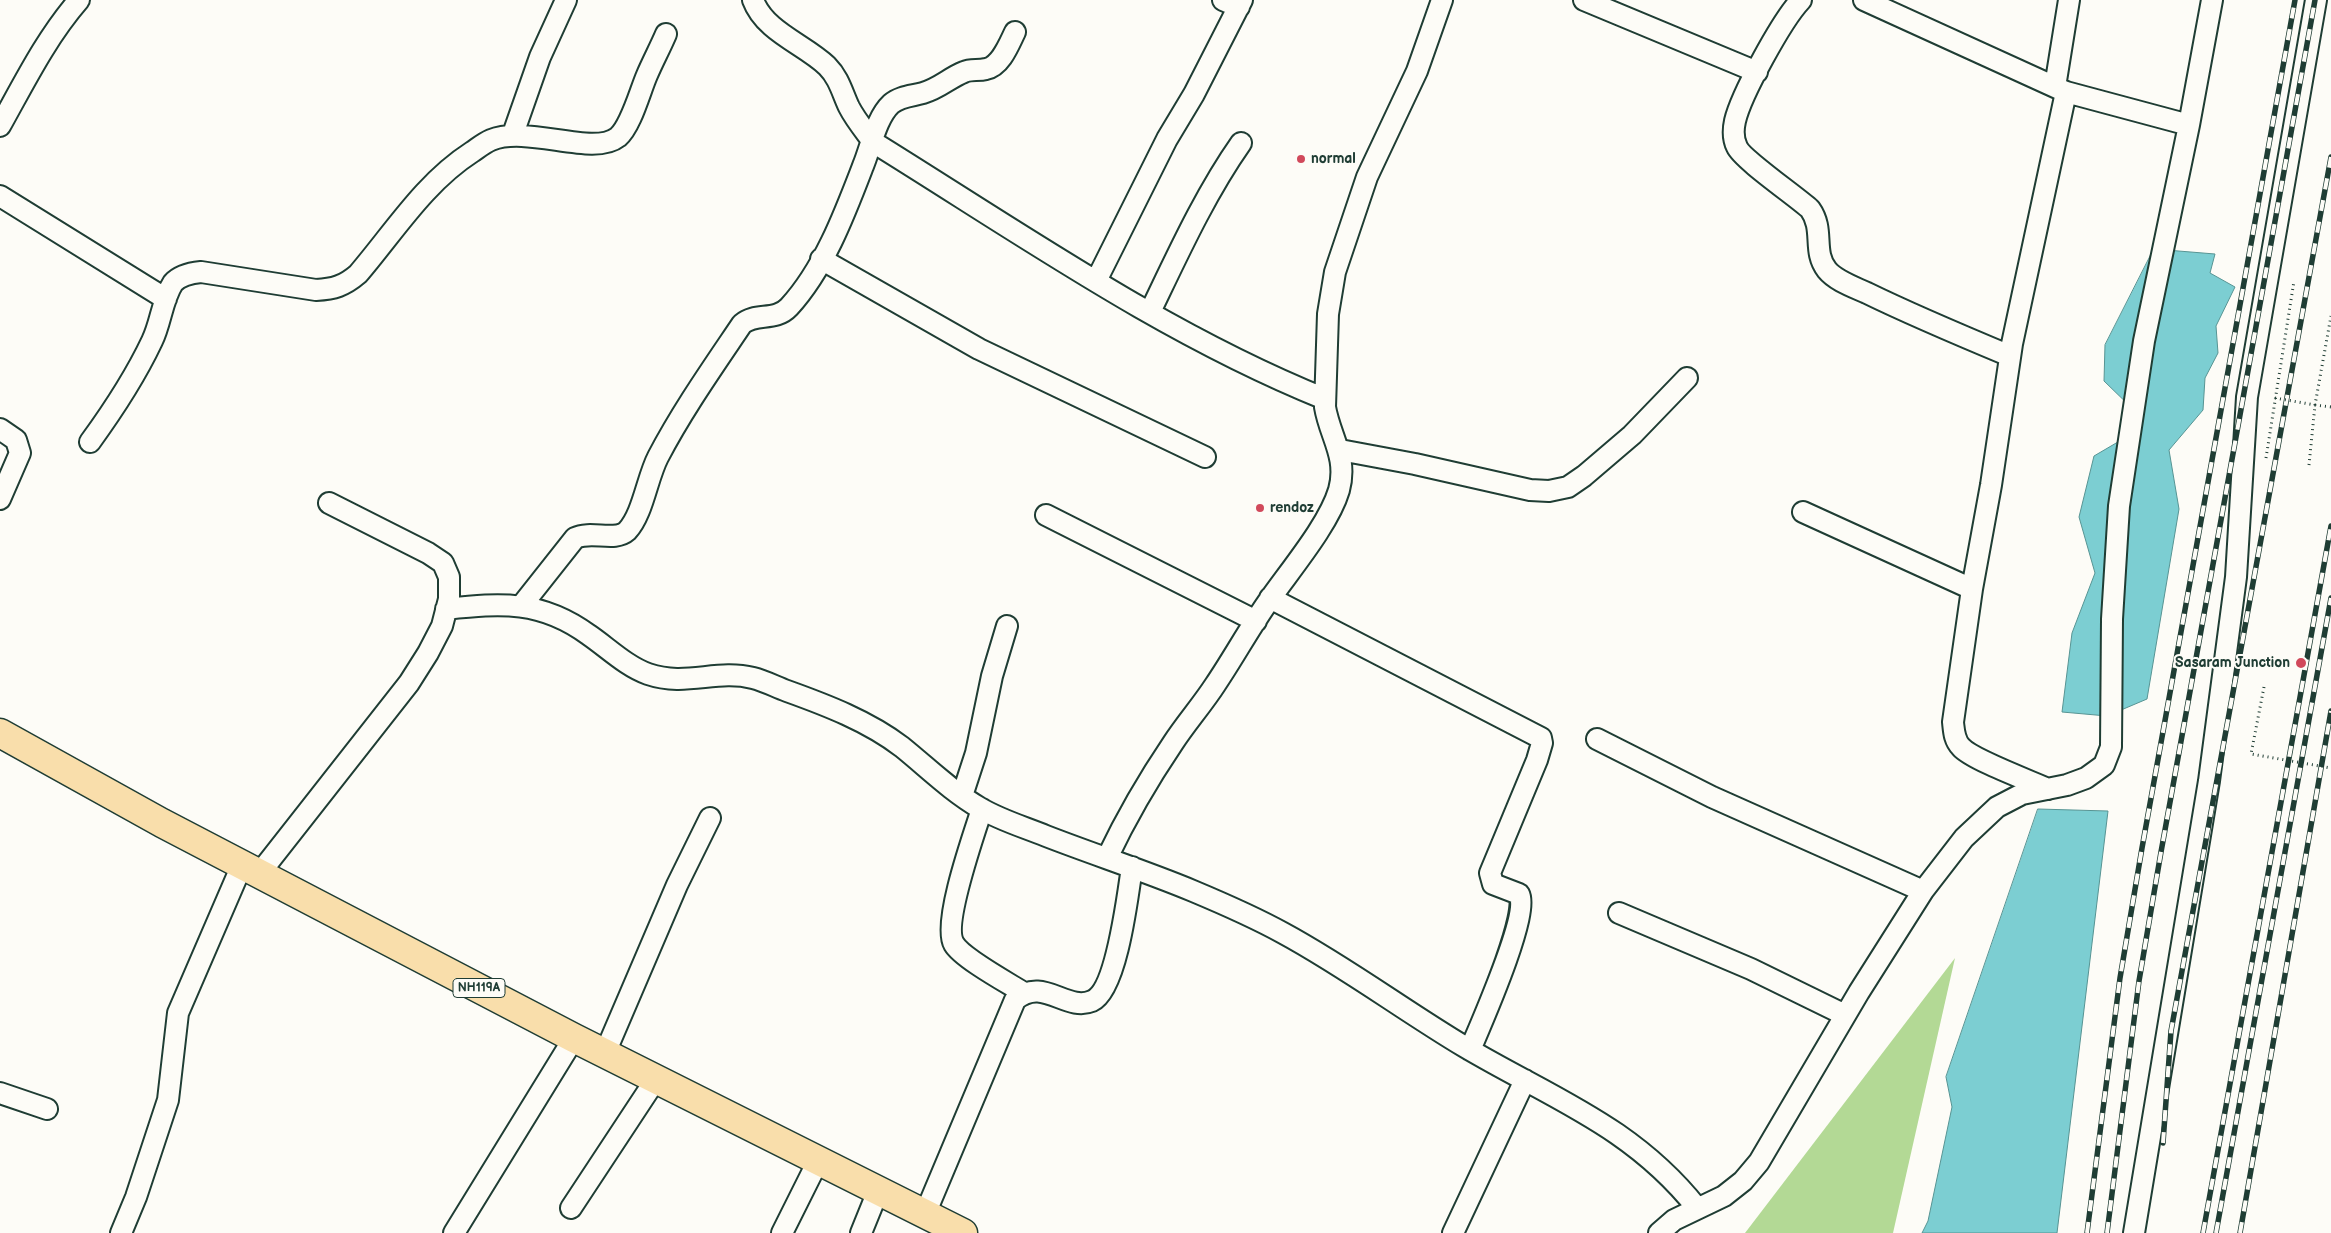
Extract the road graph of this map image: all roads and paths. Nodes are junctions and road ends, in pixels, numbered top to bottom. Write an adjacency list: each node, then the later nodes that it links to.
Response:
1 (78, 0): 17 (street)
2 (566, 0): 18 (street)
3 (753, 0): 19 (street)
4 (1442, 0): 31 (street)
5 (1584, 0): 14 (street)
6 (1864, 0): 15 (street)
7 (2069, 0): 15 (street)
8 (2212, 0): 16 (street)
9 (2316, 0): 85 (street)
10 (1234, 2): 23 (street)
11 (1794, 2): 14 (street)
12 (1016, 32): 19 (street)
13 (666, 34): 18 (street)
14 (1757, 72): 28 (street)
15 (2060, 89): 16 (street); 28 (street)
16 (2189, 125): 55 (street)
17 (0, 126)
18 (513, 134): 25 (street)
19 (873, 142): 22 (street); 23 (street)
20 (1241, 143): 26 (street)
21 (0, 196): 25 (street)
22 (821, 259): 37 (street); 47 (street)
23 (1096, 281): 26 (street)
24 (2294, 281): 30 (path)
25 (166, 298): 35 (street)
26 (1150, 312): 31 (street)
27 (2331, 316): 32 (path)
28 (2010, 356): 44 (street)
29 (1687, 378): 36 (street)
30 (2275, 398): 32 (path, bridge); 38 (path)
31 (1325, 399): 36 (street)
32 (2315, 405): 33 (path); 39 (path)
33 (2331, 408)
34 (0, 429): 40 (street)
35 (90, 442)
36 (1340, 450): 45 (street)
37 (1205, 457)
38 (2266, 458)
39 (2309, 466)
40 (0, 499)
41 (328, 503): 48 (street)
42 (1803, 512): 44 (street)
43 (1046, 514): 49 (street)
44 (1972, 589): 55 (street)
45 (1270, 598): 49 (street); 67 (street)
46 (2331, 598): 86 (path)
47 (522, 605): 48 (street); 56 (street)
48 (446, 609): 61 (street)
49 (1256, 621): 59 (street)
50 (1007, 626): 56 (street)
51 (2264, 687): 54 (path, bridge)
52 (0, 733): 61 (highway, NH119A)
53 (1597, 739): 62 (street)
54 (2331, 768)
55 (2048, 789): 62 (street)
56 (962, 796): 57 (street)
57 (982, 810): 59 (street); 64 (street)
58 (710, 818): 68 (street)
59 (1107, 858): 60 (street)
60 (1132, 867): 64 (street); 67 (street)
61 (251, 869): 66 (highway, NH119A); 78 (street)
62 (1923, 891): 65 (street)
63 (1619, 914): 65 (street)
64 (1024, 992): 77 (street)
65 (1845, 1015): 76 (street)
66 (574, 1038): 68 (highway, NH119A); 79 (street)
67 (1470, 1050): 70 (street)
68 (604, 1053): 69 (highway, NH119A)
69 (656, 1079): 73 (highway, NH119A); 75 (street)
70 (1525, 1080): 76 (street); 83 (street)
71 (0, 1093): 72 (street)
72 (47, 1109)
73 (818, 1160): 74 (highway, NH119A); 80 (street)
74 (878, 1191): 77 (highway, NH119A); 81 (street)
75 (571, 1208)
76 (1697, 1208): 84 (street)
77 (926, 1214): 82 (highway, NH119A)
78 (121, 1233)
79 (454, 1233)
80 (782, 1233)
81 (862, 1233)
82 (963, 1233)
83 (1453, 1233)
84 (1659, 1233)
85 (2134, 1233)
86 (2216, 1233)

